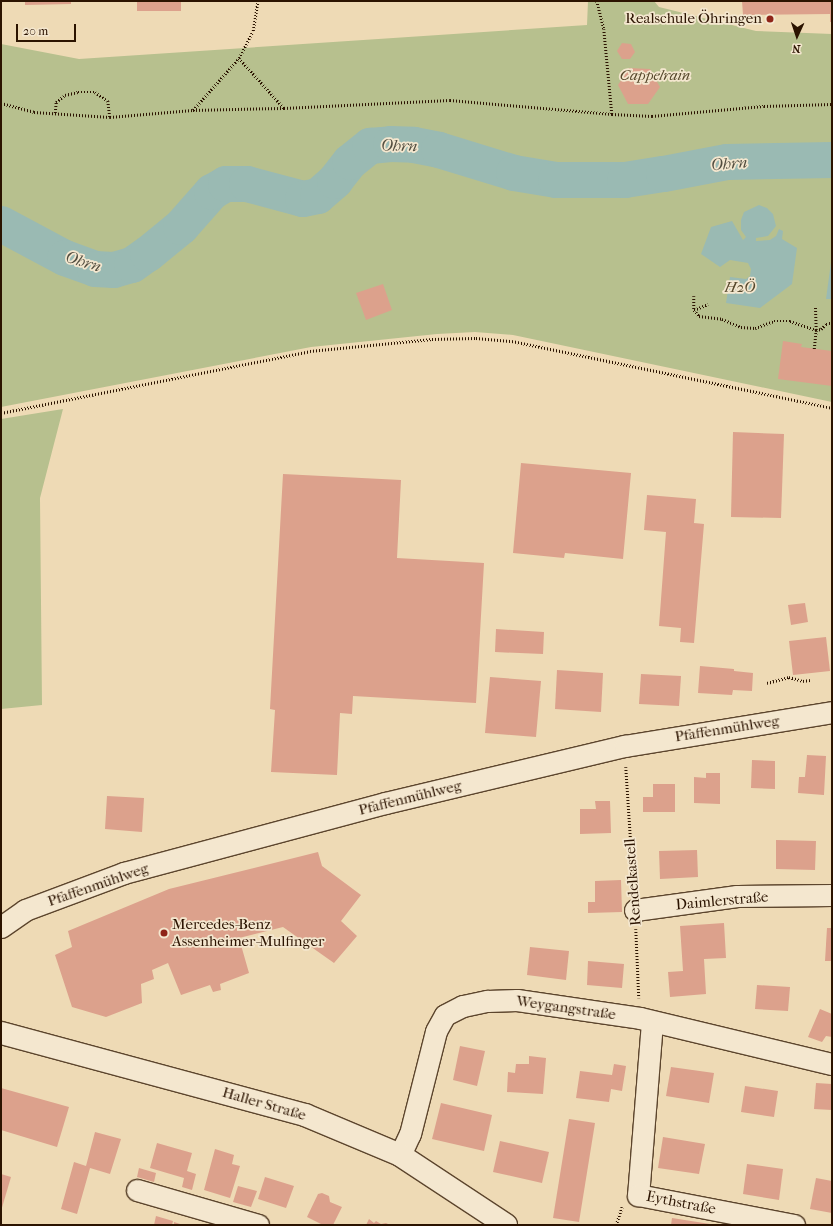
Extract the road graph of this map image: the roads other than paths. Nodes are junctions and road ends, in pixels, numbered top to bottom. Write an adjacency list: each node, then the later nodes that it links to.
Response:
1 (832, 712): 4 (street, Pfaffenmühlweg)
2 (832, 895): 3 (street, Daimlerstraße)
3 (635, 910)
4 (1, 927)
5 (646, 1020): 7 (street, Weygangstraße); 8 (street, Weygangstraße); 12 (street, Eythstraße)
6 (1, 1033): 8 (main road, Haller Straße)
7 (832, 1064)
8 (400, 1155): 11 (main road, Haller Straße)
9 (137, 1190): 10 (street)
10 (258, 1225)
11 (506, 1225)
12 (794, 1225)

